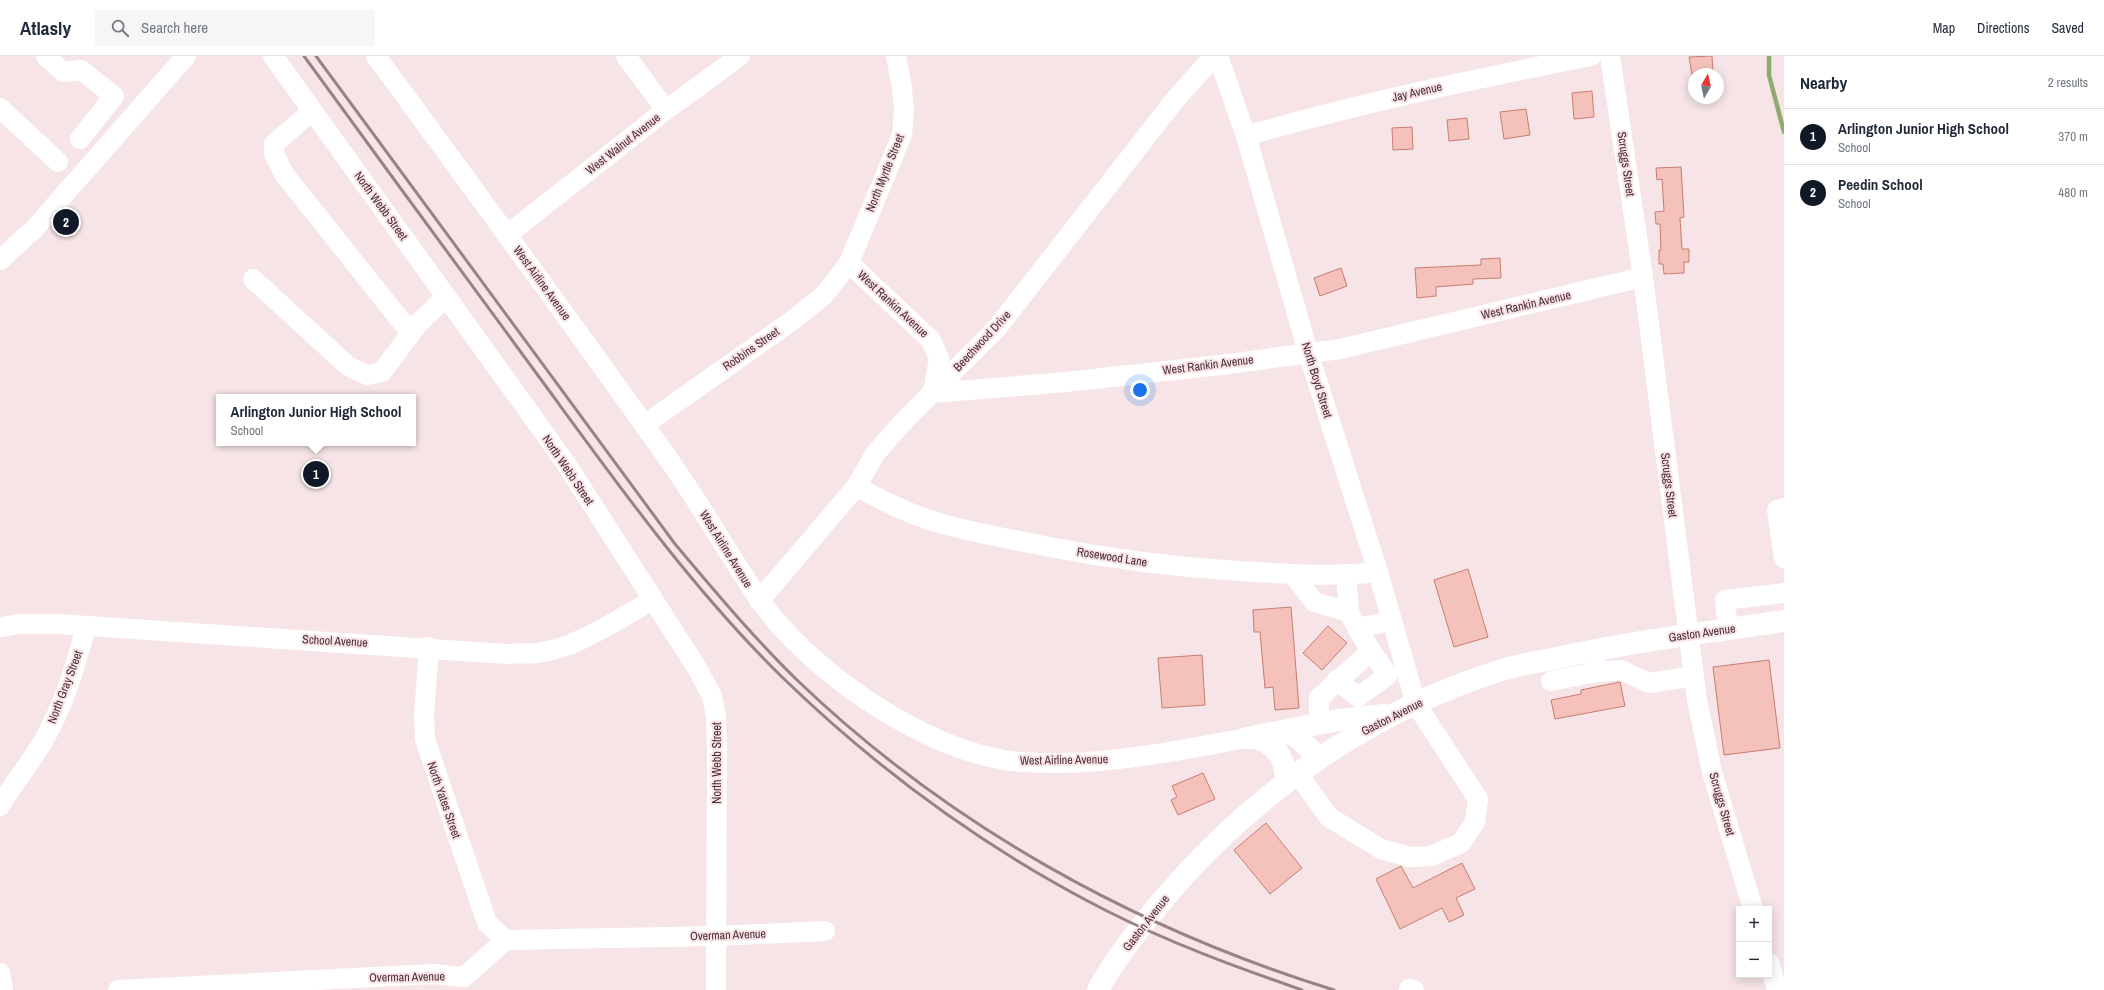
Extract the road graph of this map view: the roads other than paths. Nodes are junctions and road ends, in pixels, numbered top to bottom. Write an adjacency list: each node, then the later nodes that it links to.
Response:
1 (46, 56): 16 (street)
2 (186, 56): 19 (street)
3 (273, 56): 13 (street, North Webb Street)
4 (376, 56): 18 (street, West Airline Avenue)
5 (626, 56): 14 (street)
6 (740, 56): 14 (street, West Walnut Avenue)
7 (896, 56): 20 (street, North Myrtle Street)
8 (1214, 56): 26 (street, Beechwood Drive)
9 (1218, 56): 15 (street, North Boyd Street)
10 (1591, 56): 15 (street, Jay Avenue)
11 (1610, 56): 21 (street, Scruggs Street)
12 (0, 108): 17 (street)
13 (312, 110): 23 (street, North Webb Street); 24 (street)
14 (666, 110): 18 (street, West Walnut Avenue)
15 (1246, 136): 25 (street, North Boyd Street)
16 (80, 139)
17 (58, 162)
18 (507, 235): 27 (street, West Airline Avenue)
19 (0, 260)
20 (849, 263): 26 (street, West Rankin Avenue); 27 (street, Robbins Street)
21 (1643, 278): 25 (street, West Rankin Avenue); 43 (street, Scruggs Street)
22 (253, 279): 24 (street)
23 (446, 297): 24 (street); 35 (street, North Webb Street)
24 (417, 324)
25 (1308, 352): 26 (street, West Rankin Avenue); 31 (street, North Boyd Street)
26 (933, 393): 28 (street, Beechwood Drive)
27 (644, 425): 36 (street, West Airline Avenue)
28 (856, 487): 32 (street, Rosewood Lane); 36 (street, Beechwood Drive)
29 (1784, 508): 30 (street)
30 (1784, 558)
31 (1378, 572): 33 (street, Rosewood Lane); 38 (street, North Boyd Street)
32 (1293, 574): 33 (street, Rosewood Lane); 37 (street)
33 (1346, 575): 37 (street)
34 (1784, 593): 42 (street)
35 (653, 600): 44 (street, School Avenue); 63 (street, North Webb Street)
36 (759, 601): 57 (street, West Airline Avenue)
37 (1353, 620): 38 (street); 46 (street)
38 (1392, 621): 47 (street, North Boyd Street)
39 (1784, 621): 42 (main road, Gaston Avenue)
40 (86, 626): 41 (street, School Avenue); 44 (street, School Avenue); 60 (street, North Gray Street)
41 (2, 627)
42 (1728, 629): 43 (main road, Gaston Avenue)
43 (1688, 634): 45 (main road, Gaston Avenue); 49 (street, Scruggs Street)
44 (429, 647): 64 (street, North Yates Street)
45 (1593, 650): 48 (street); 53 (main road, Gaston Avenue)
46 (1371, 651): 47 (street); 50 (street)
47 (1397, 671): 52 (street); 53 (street, North Boyd Street)
48 (1597, 672): 49 (street); 51 (street)
49 (1694, 676): 61 (street, Scruggs Street)
50 (1338, 680): 52 (street); 55 (street)
51 (1551, 681)
52 (1358, 696): 54 (street)
53 (1408, 708): 54 (main road); 58 (main road, Gaston Avenue); 59 (street, North Boyd Street)
54 (1370, 718): 55 (main road)
55 (1319, 723): 56 (main road)
56 (1277, 732): 57 (main road); 58 (main road)
57 (1247, 738): 59 (main road)
58 (1319, 758): 59 (main road, Gaston Avenue)
59 (1292, 778): 71 (main road, Gaston Avenue)
60 (0, 806)
61 (1752, 906)
62 (825, 931): 63 (street, Overman Avenue)
63 (716, 936): 64 (street, Overman Avenue); 70 (street, North Webb Street)
64 (506, 940): 67 (street, Overman Avenue)
65 (0, 973): 68 (street)
66 (1772, 973): 72 (street)
67 (460, 984): 69 (street, Overman Avenue)
68 (2, 990)
69 (118, 990)
70 (716, 990)
71 (1098, 990)
72 (1777, 990)

